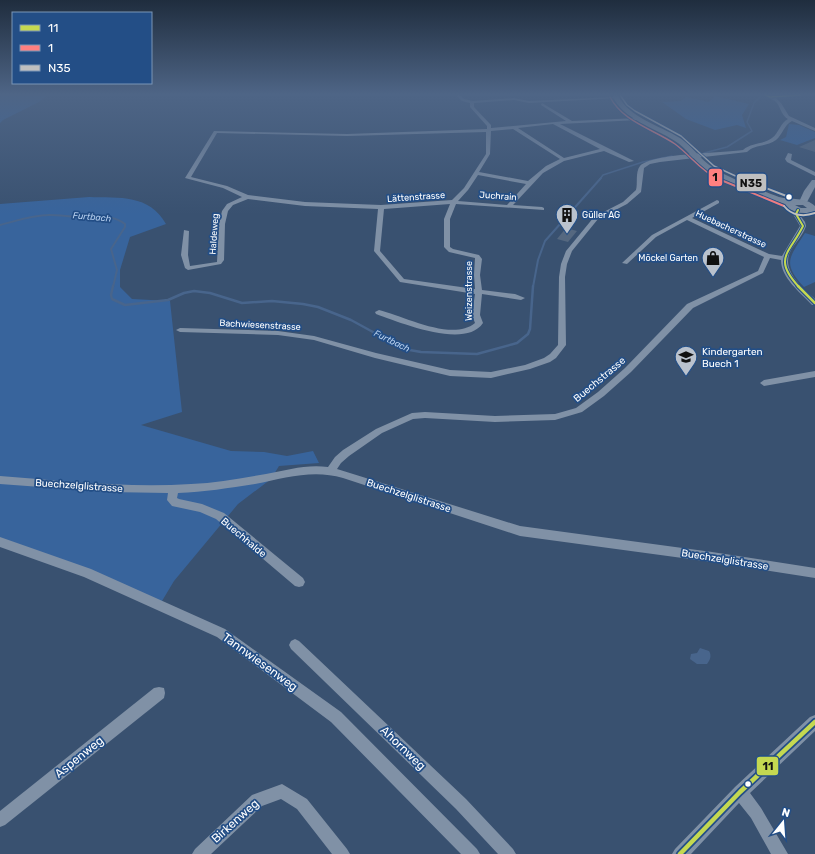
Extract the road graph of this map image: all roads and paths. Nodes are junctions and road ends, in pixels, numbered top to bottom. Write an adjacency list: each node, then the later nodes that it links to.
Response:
1 (214, 135): 18 (street, Lättenstrasse)
2 (341, 135): 3 (street, Lättenstrasse)
3 (351, 135)
4 (490, 135): 14 (street, Lättenstrasse)
5 (525, 135): 12 (street)
6 (577, 135): 9 (street)
7 (668, 135): 11 (main road)
8 (776, 135): 11 (street)
9 (604, 149): 12 (street); 13 (street)
10 (790, 154): 15 (street)
11 (695, 155): 21 (main road); 37 (street, Bachwiesenstrasse)
12 (564, 160): 17 (street)
13 (631, 162)
14 (477, 173): 17 (street); 19 (street, Lättenstrasse)
15 (815, 174)
16 (815, 182): 22 (street)
17 (530, 183): 23 (street)
18 (247, 197): 24 (street, Lättenstrasse); 29 (street, Haldeweg)
19 (454, 202): 23 (street, Juchrain); 24 (street, Lättenstrasse); 33 (street, Weizenstrasse)
20 (717, 202): 28 (street, Huebacherstrasse)
21 (790, 202): 22 (main road); 26 (main road)
22 (803, 202): 27 (main road)
23 (509, 206): 25 (street, Juchrain)
24 (381, 207): 33 (street)
25 (542, 208)
26 (798, 210): 27 (main road); 31 (street)
27 (813, 211)
28 (687, 218): 30 (street, Huebacherstrasse); 32 (street, Huebacherstrasse)
29 (186, 231)
30 (768, 256): 31 (street); 40 (street, Buechstrasse)
31 (785, 258): 35 (street)
32 (625, 263)
33 (479, 292): 34 (street); 36 (street, Weizenstrasse)
34 (520, 298)
35 (815, 302)
36 (379, 312)
37 (180, 330)
38 (815, 374): 39 (street)
39 (764, 383)
40 (331, 470): 42 (street, Buechzelglistrasse); 44 (street, Buechzelglistrasse)
41 (0, 480): 42 (street, Buechzelglistrasse)
42 (174, 489): 45 (street, Buechhalde)
43 (0, 542): 53 (street, Tannwiesenweg)
44 (815, 573)
45 (299, 582)
46 (295, 645): 54 (street, Ahornweg)
47 (159, 693): 50 (street, Aspenweg)
48 (815, 722): 49 (street)
49 (740, 792): 55 (street); 56 (street)
50 (0, 820)
51 (200, 854): 52 (street, Birkenweg)
52 (342, 854)
53 (472, 854)
54 (508, 854)
55 (680, 854)
56 (780, 854)

